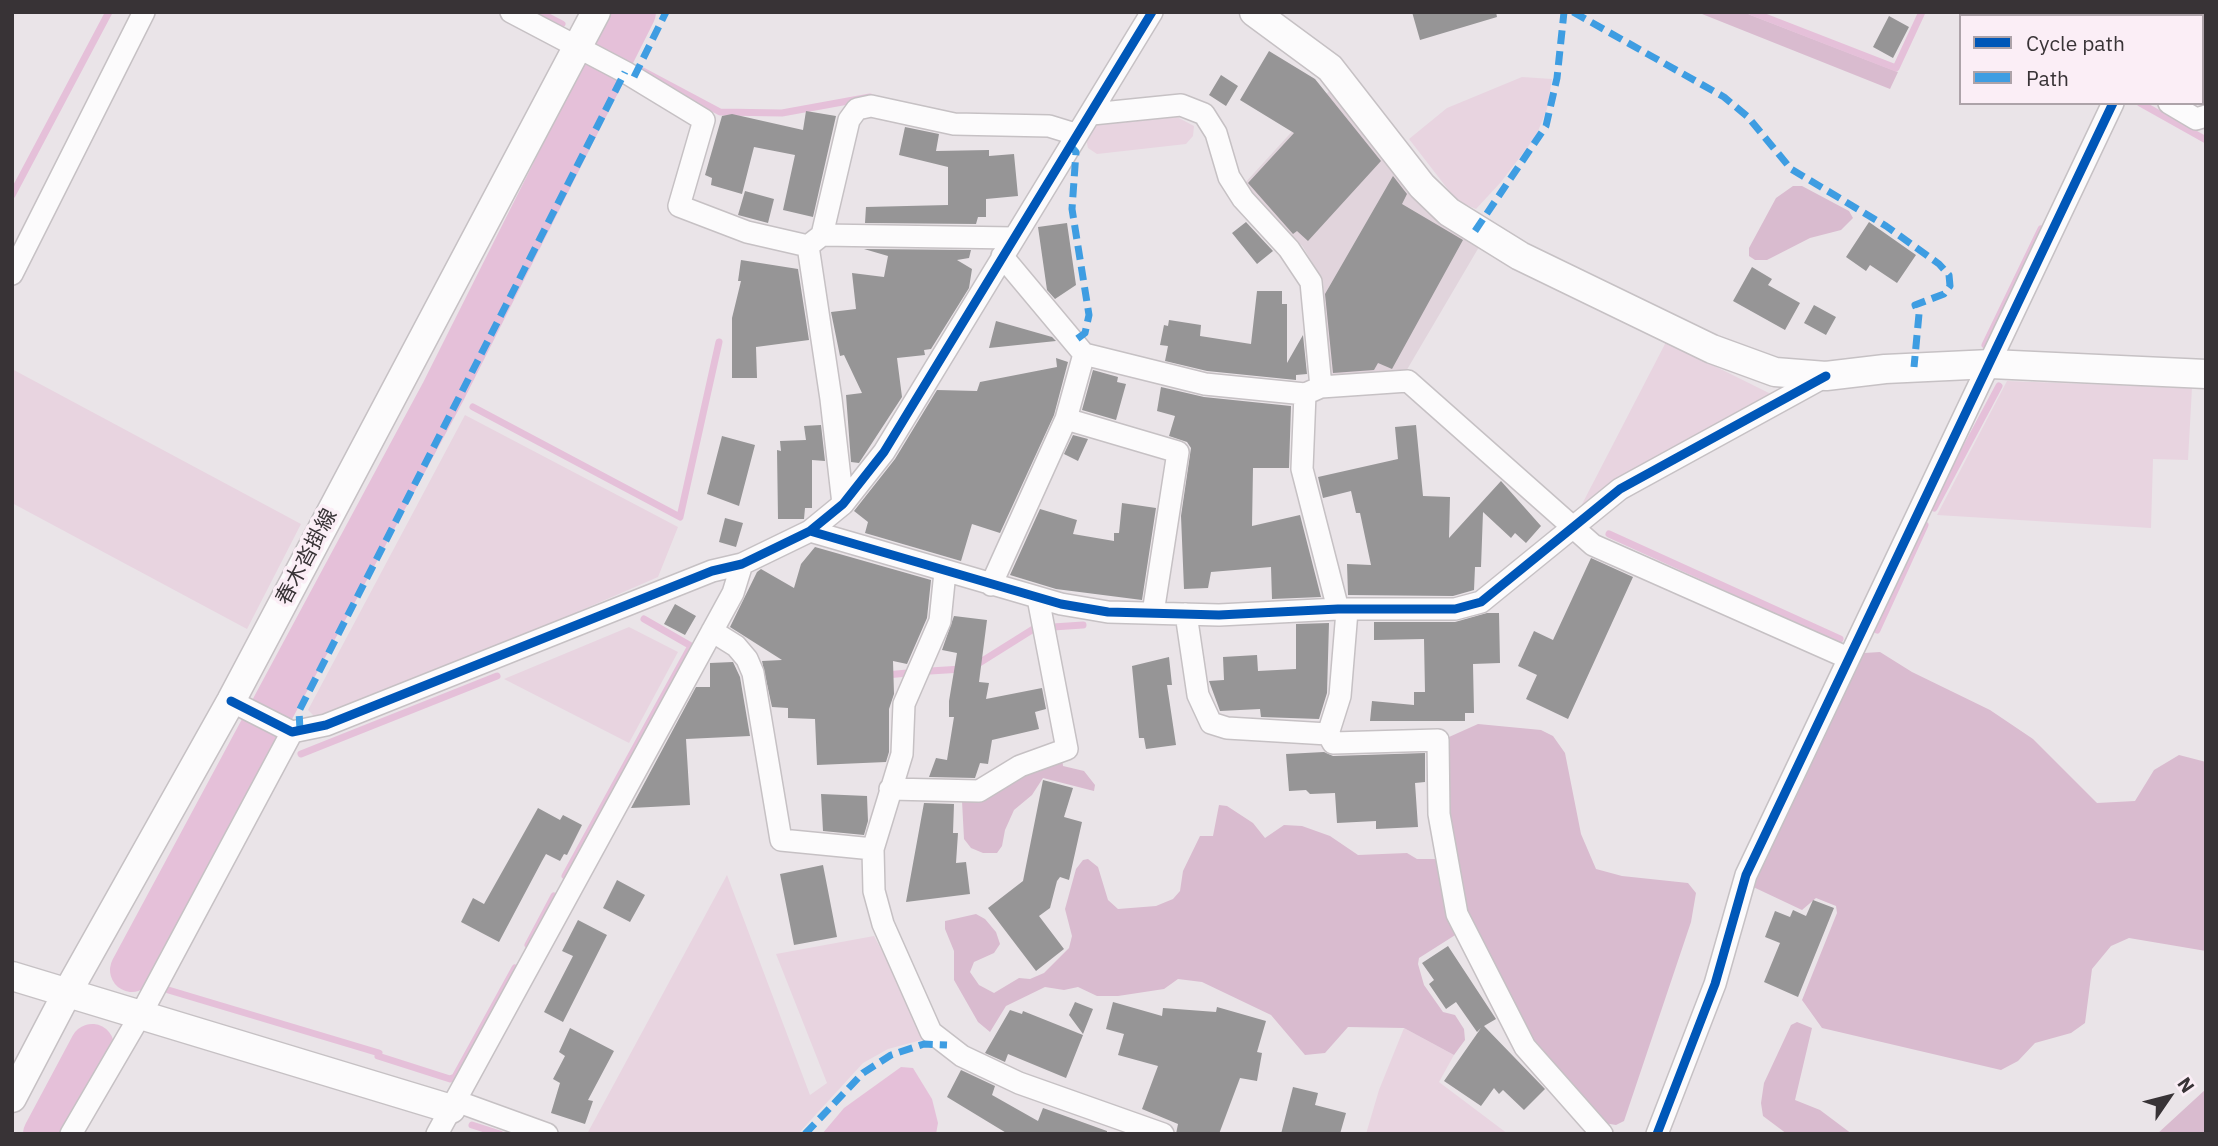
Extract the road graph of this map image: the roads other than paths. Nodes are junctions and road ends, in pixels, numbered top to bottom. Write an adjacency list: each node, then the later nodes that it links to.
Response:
1 (144, 12): 15 (street)
2 (511, 12): 6 (street)
3 (596, 12): 6 (street, 春木沓掛線)
4 (1152, 12): 9 (street)
5 (1254, 12): 19 (street)
6 (577, 47): 13 (street); 34 (street, 春木沓掛線)
7 (2112, 105): 17 (street)
8 (2172, 105): 10 (street)
9 (1092, 114): 11 (street); 20 (street)
10 (2206, 116)
11 (1075, 134): 12 (street); 13 (street)
12 (1013, 237): 13 (street); 14 (street)
13 (815, 240): 22 (street)
14 (1002, 256): 16 (street); 22 (street)
15 (12, 274)
16 (1084, 354): 20 (street); 21 (street)
17 (1991, 364): 18 (street); 19 (street); 33 (street)
18 (2206, 374)
19 (1826, 376): 23 (street)
20 (1313, 391): 23 (street); 29 (street)
21 (1066, 419): 27 (street); 30 (street)
22 (843, 504): 24 (street)
23 (1575, 528): 29 (street); 33 (street)
24 (810, 531): 25 (street); 26 (street)
25 (742, 564): 32 (street); 35 (street)
26 (945, 572): 27 (street); 37 (street)
27 (991, 585): 28 (street)
28 (1038, 598): 30 (street); 37 (street)
29 (1343, 610): 31 (street); 36 (street)
30 (1153, 613): 31 (street)
31 (1186, 614): 36 (street)
32 (712, 631): 38 (street); 43 (street)
33 (1848, 658): 49 (street)
34 (231, 701): 35 (street); 40 (street, 春木沓掛線)
35 (292, 732): 41 (street)
36 (1328, 734): 48 (street)
37 (890, 789): 38 (street)
38 (873, 849): 47 (street)
39 (12, 976): 40 (street)
40 (67, 993): 41 (street); 42 (street, 春木沓掛線)
41 (141, 1014): 43 (street); 44 (street)
42 (12, 1098)
43 (453, 1105): 45 (street); 46 (street)
44 (71, 1134)
45 (437, 1134)
46 (547, 1134)
47 (1163, 1134)
48 (1602, 1134)
49 (1657, 1134)

